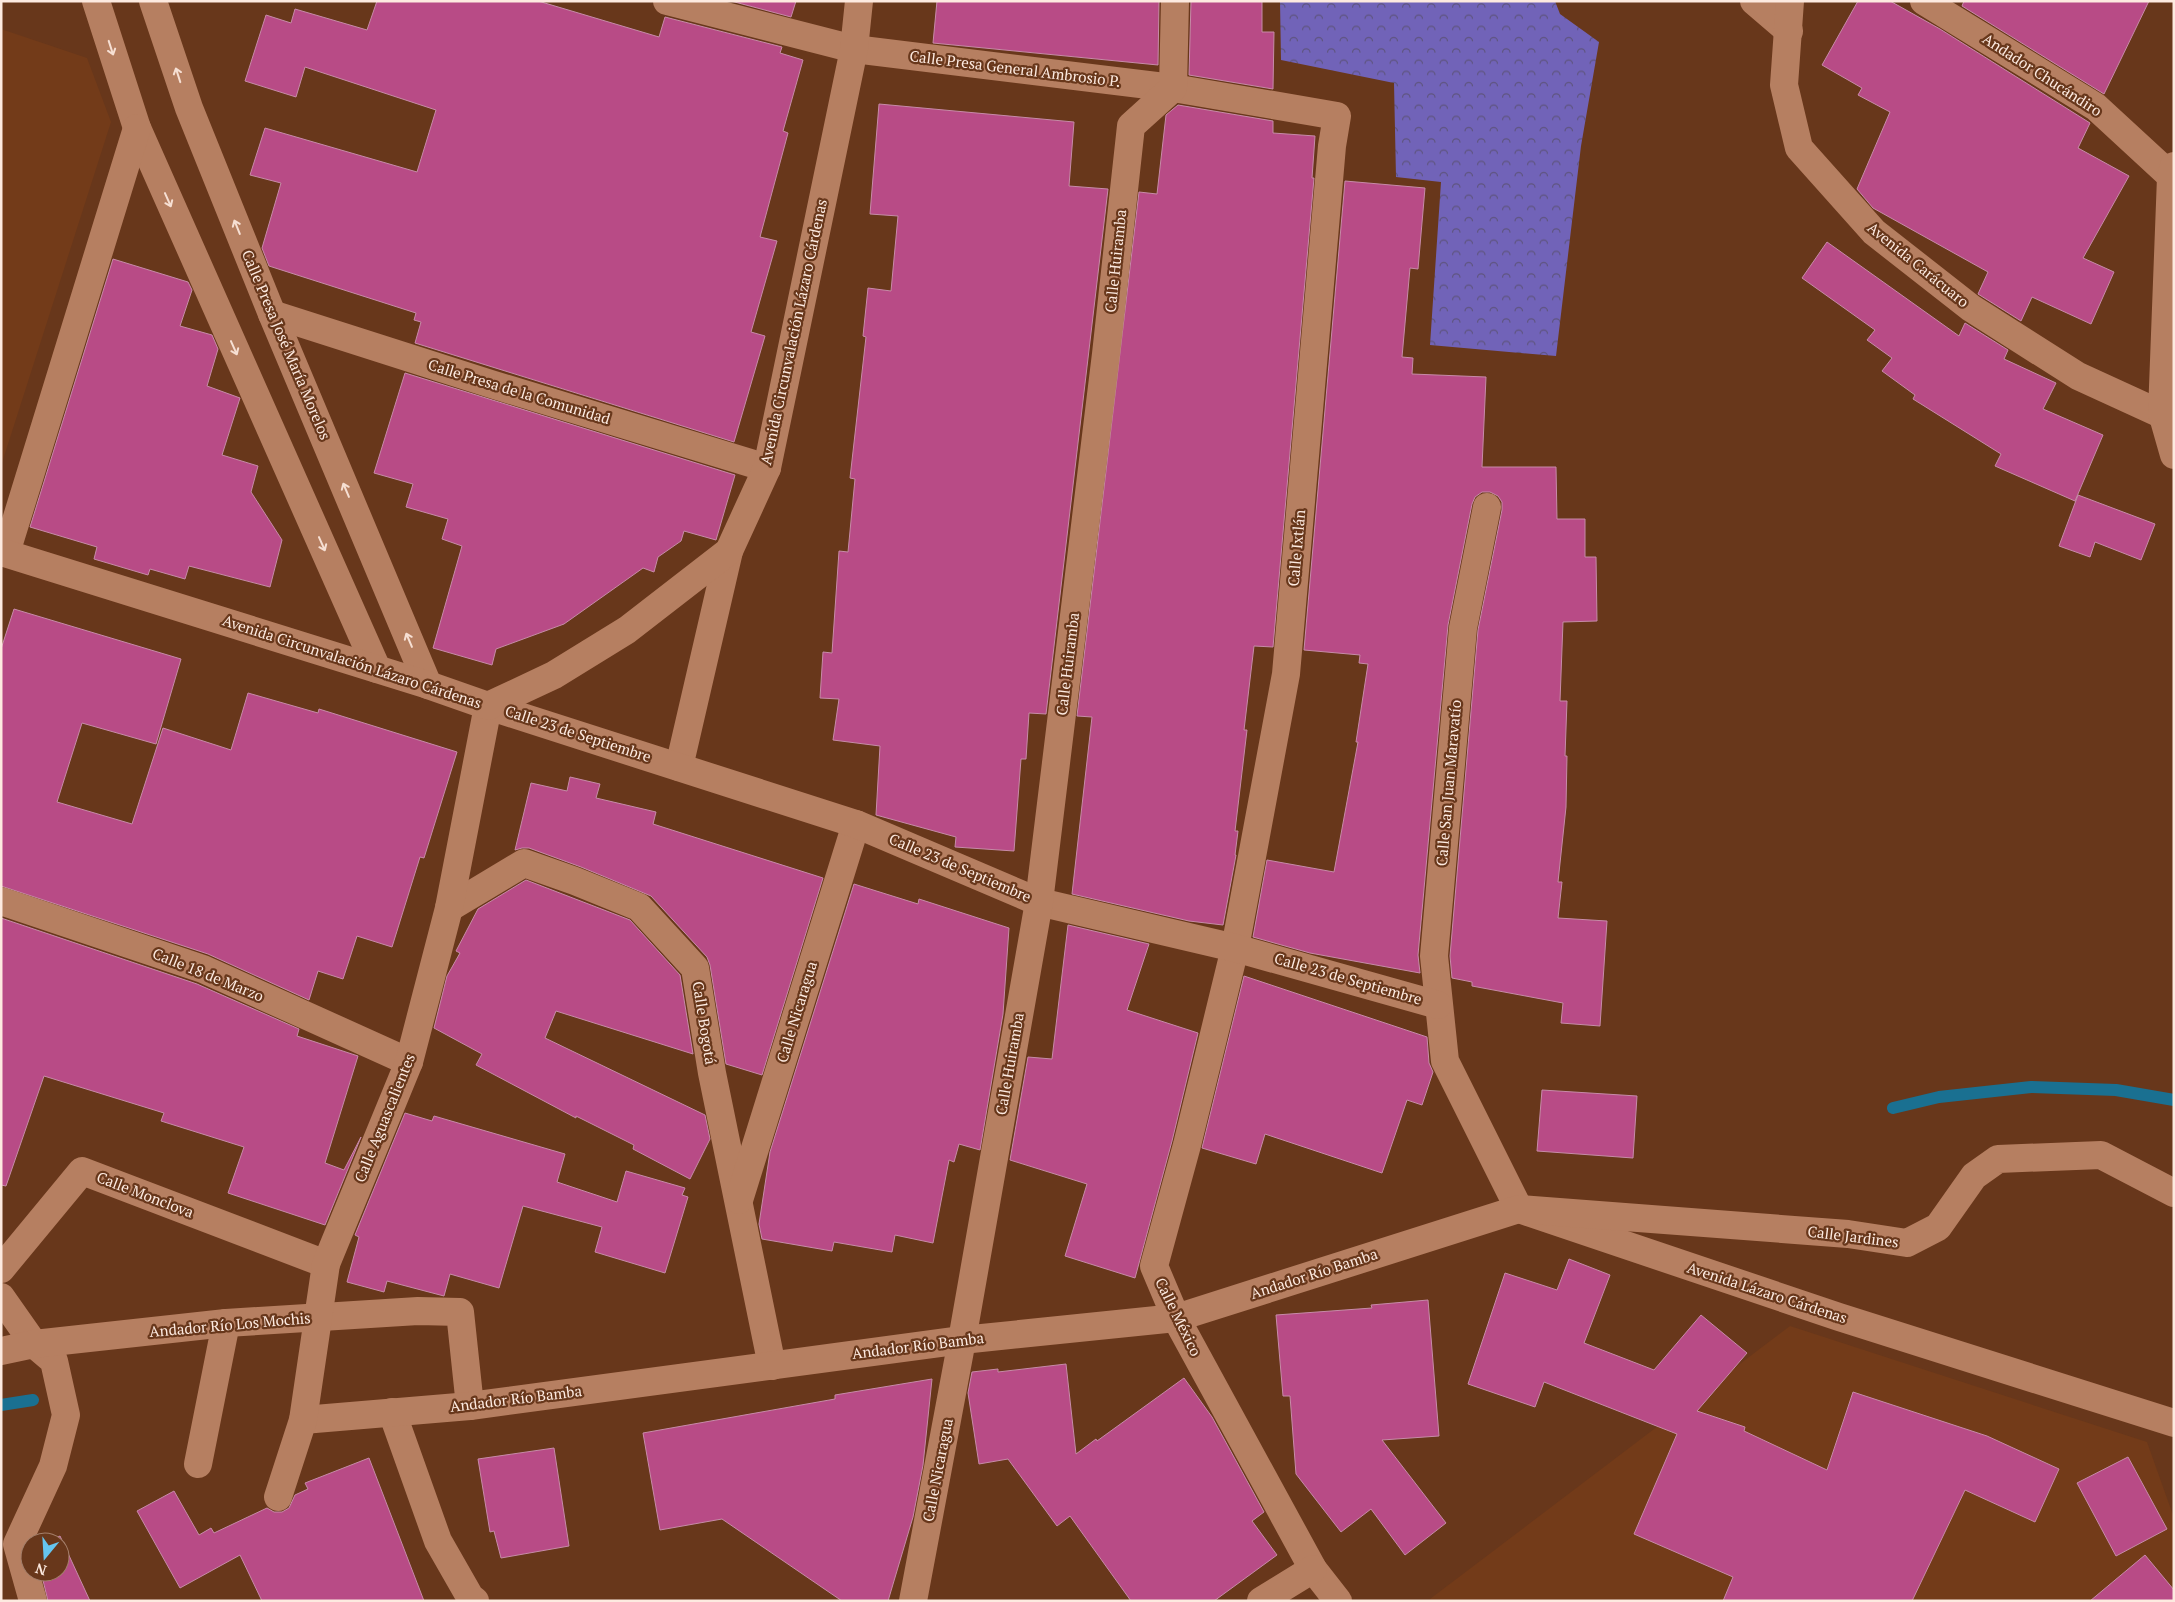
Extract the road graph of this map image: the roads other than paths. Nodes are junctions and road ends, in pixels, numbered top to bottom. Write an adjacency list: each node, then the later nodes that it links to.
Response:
1 (96, 1): 12 (street, one-way to 12)
2 (153, 1): 15 (street, Calle Presa José María Morelos, one-way to 2)
3 (667, 1): 10 (street, Calle Presa General Ambrosio P.)
4 (859, 1): 10 (street, Avenida Circunvalación Lázaro Cárdenas)
5 (1175, 1): 11 (street)
6 (1754, 1): 9 (street)
7 (1790, 1): 9 (street, Avenida Carácuaro)
8 (1924, 1): 14 (street, Andador Chucándiro)
9 (1789, 31): 16 (street, Avenida Carácuaro)
10 (854, 49): 11 (street, Calle Presa General Ambrosio P.); 18 (street, Avenida Circunvalación Lázaro Cárdenas)
11 (1173, 88): 13 (street, Calle Presa General Ambrosio P.); 28 (street, Calle Huiramba)
12 (137, 128): 21 (street); 22 (street, one-way to 22)
13 (1332, 146): 30 (street, Calle Ixtlán)
14 (2173, 174): 16 (street)
15 (272, 314): 18 (street, Calle Presa de la Comunidad); 23 (street, Calle Presa José María Morelos, one-way to 15)
16 (2168, 417): 17 (street)
17 (2174, 455)
18 (767, 468): 20 (street, Avenida Circunvalación Lázaro Cárdenas)
19 (1487, 507): 31 (street, Calle San Juan Maravatío)
20 (730, 551): 24 (street, Avenida Circunvalación Lázaro Cárdenas); 25 (street)
21 (4, 552): 22 (street, Avenida Circunvalación Lázaro Cárdenas)
22 (377, 669): 23 (street, Avenida Circunvalación Lázaro Cárdenas)
23 (428, 685): 24 (street, Avenida Circunvalación Lázaro Cárdenas)
24 (488, 706): 25 (street, Calle 23 de Septiembre); 29 (street, Calle Aguascalientes)
25 (679, 767): 26 (street, Calle 23 de Septiembre)
26 (856, 824): 28 (street, Calle 23 de Septiembre); 34 (street, Calle Nicaragua)
27 (1, 901): 32 (street, Calle 18 de Marzo)
28 (1039, 902): 30 (street, Calle 23 de Septiembre); 42 (street, Calle Huiramba)
29 (449, 908): 32 (street, Calle Aguascalientes); 34 (street, Calle Bogotá)
30 (1235, 948): 31 (street, Calle 23 de Septiembre); 40 (street, Calle México)
31 (1438, 1005): 35 (street, Calle San Juan Maravatío)
32 (409, 1062): 36 (street, Calle Aguascalientes)
33 (2174, 1193): 35 (street, Calle Jardines)
34 (738, 1201): 45 (street, Calle Bogotá)
35 (1519, 1209): 40 (street, Andador Río Bamba); 49 (street, Avenida Lázaro Cárdenas)
36 (326, 1264): 37 (street, Calle Monclova); 39 (street, Calle Aguascalientes)
37 (1, 1269)
38 (1, 1296): 43 (street)
39 (319, 1318): 41 (street, Andador Río Los Mochis); 46 (street, Andador Río Los Mochis); 48 (street, Calle Aguascalientes)
40 (1176, 1318): 42 (street, Andador Río Bamba); 52 (street, Calle México)
41 (226, 1323): 43 (street, Andador Río Los Mochis); 50 (street)
42 (962, 1340): 45 (street, Andador Río Bamba); 55 (street, Calle Nicaragua)
43 (34, 1344): 44 (street, Andador Río Los Mochis); 53 (street)
44 (1, 1351)
45 (772, 1366): 46 (street, Andador Río Bamba)
46 (470, 1406): 47 (street, Andador Río Bamba)
47 (392, 1412): 48 (street, Andador Río Bamba); 54 (street)
48 (303, 1420): 51 (street, Calle Aguascalientes)
49 (2174, 1423)
50 (198, 1464)
51 (278, 1497)
52 (1312, 1568): 56 (street); 57 (street, Calle México)
53 (33, 1601)
54 (475, 1601)
55 (913, 1601)
56 (1261, 1601)
57 (1338, 1601)

